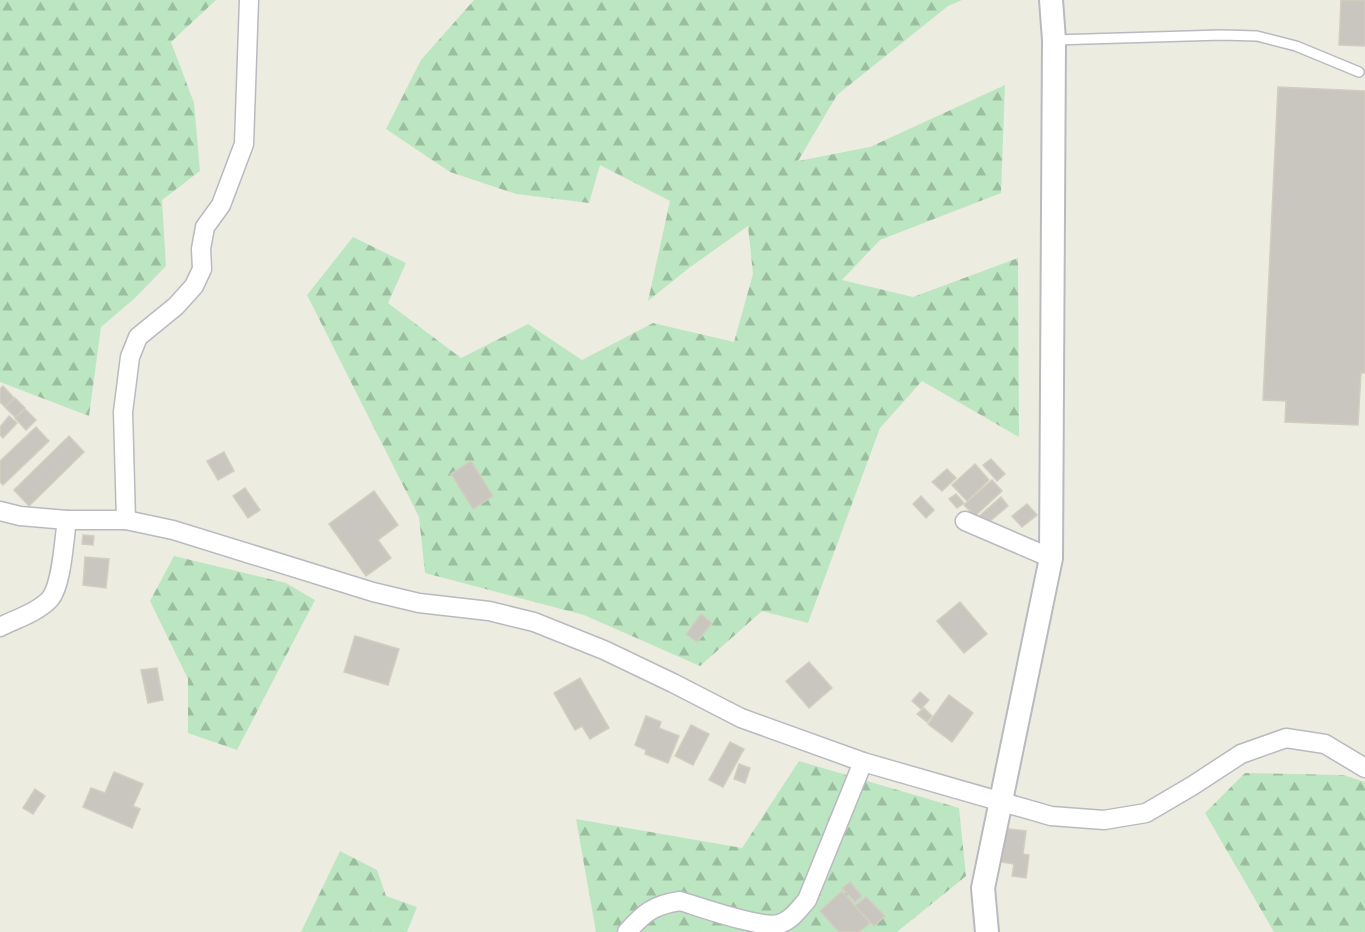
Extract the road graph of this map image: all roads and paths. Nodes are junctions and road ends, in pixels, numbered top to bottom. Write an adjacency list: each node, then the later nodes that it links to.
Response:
1 (249, 0): 7 (street)
2 (1051, 0): 3 (street)
3 (1054, 40): 4 (lane); 9 (street)
4 (1359, 72)
5 (0, 511): 6 (street)
6 (67, 520): 7 (street); 10 (street)
7 (126, 520): 11 (street)
8 (965, 521): 9 (street)
9 (1051, 558): 13 (street)
10 (0, 627)
11 (862, 762): 13 (street); 14 (street)
12 (1365, 768): 13 (street)
13 (1002, 803): 15 (street)
14 (627, 932)
15 (987, 932)

